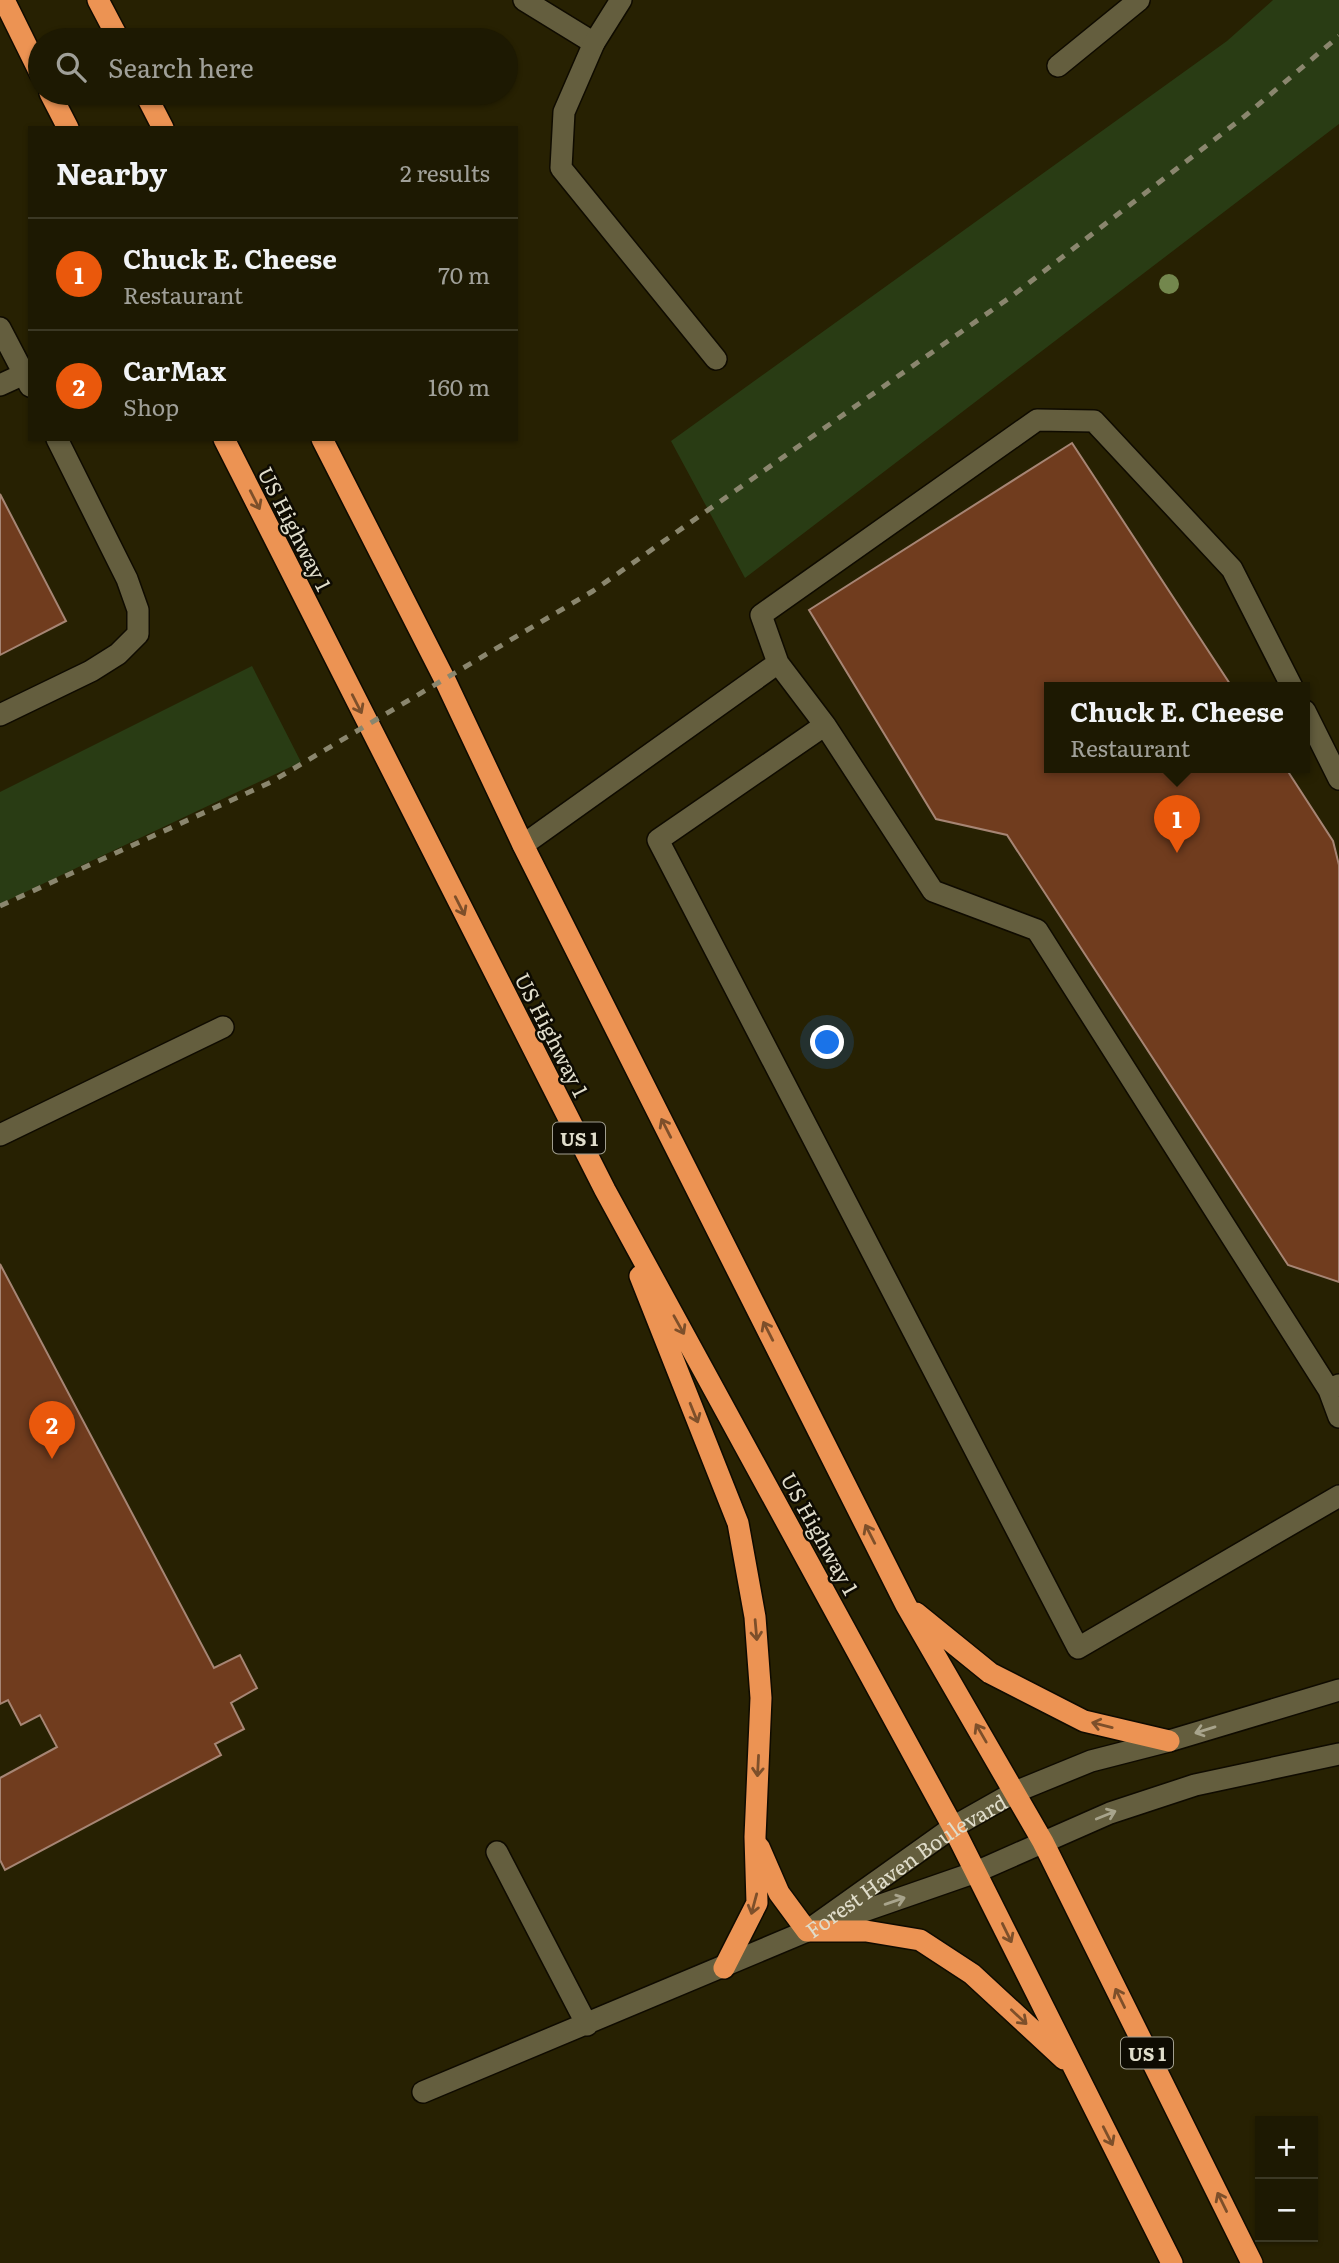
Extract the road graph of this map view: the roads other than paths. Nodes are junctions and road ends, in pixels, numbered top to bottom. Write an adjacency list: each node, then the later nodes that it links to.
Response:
1 (4, 0): 8 (highway)
2 (98, 0): 6 (highway)
3 (524, 0): 7 (street)
4 (621, 0): 7 (street)
5 (1139, 0): 9 (street)
6 (112, 28)
7 (594, 43): 15 (street)
8 (28, 49)
9 (1058, 66)
10 (56, 105): 12 (highway)
11 (151, 105): 13 (highway)
12 (67, 126)
13 (162, 126)
14 (0, 328): 16 (street)
15 (716, 359)
16 (27, 380): 17 (street)
17 (0, 385)
18 (58, 441): 23 (street)
19 (225, 441): 30 (highway, US Highway 1 / US 1, one-way to 30)
20 (323, 441): 27 (highway, US 1)
21 (778, 663): 22 (street); 25 (street); 27 (street)
22 (1289, 682)
23 (0, 715)
24 (1310, 721): 26 (street)
25 (825, 725): 31 (street); 33 (street)
26 (1339, 779)
27 (523, 845): 34 (highway, US 1, one-way to 27)
28 (223, 1027): 29 (street)
29 (0, 1135)
30 (605, 1190): 39 (highway, US Highway 1 / US 1, one-way to 39); 40 (highway, one-way to 40)
31 (1334, 1387): 32 (street)
32 (1339, 1418)
33 (1339, 1496)
34 (906, 1605): 36 (highway, one-way to 34); 38 (highway, US 1, one-way to 34)
35 (1339, 1690): 36 (street, Forest Haven Boulevard, one-way to 36)
36 (1169, 1741): 38 (street, Forest Haven Boulevard)
37 (1339, 1754): 41 (street, Forest Haven Boulevard, one-way to 37)
38 (1015, 1792): 39 (street, Forest Haven Boulevard); 41 (highway, US 1)
39 (953, 1827): 43 (highway, US 1); 44 (street, Forest Haven Boulevard)
40 (755, 1837): 44 (highway); 45 (highway, one-way to 45)
41 (1043, 1842): 43 (street, Forest Haven Boulevard); 50 (highway, US 1, one-way to 41)
42 (497, 1852): 46 (street)
43 (976, 1872): 44 (street, Forest Haven Boulevard, one-way to 43); 47 (highway, US 1, one-way to 47)
44 (807, 1931): 45 (street); 47 (highway, one-way to 47)
45 (724, 1968): 46 (street)
46 (587, 2025): 48 (street)
47 (1074, 2067): 49 (highway, US 1, one-way to 49)
48 (424, 2092)
49 (1172, 2263)
50 (1252, 2263)

